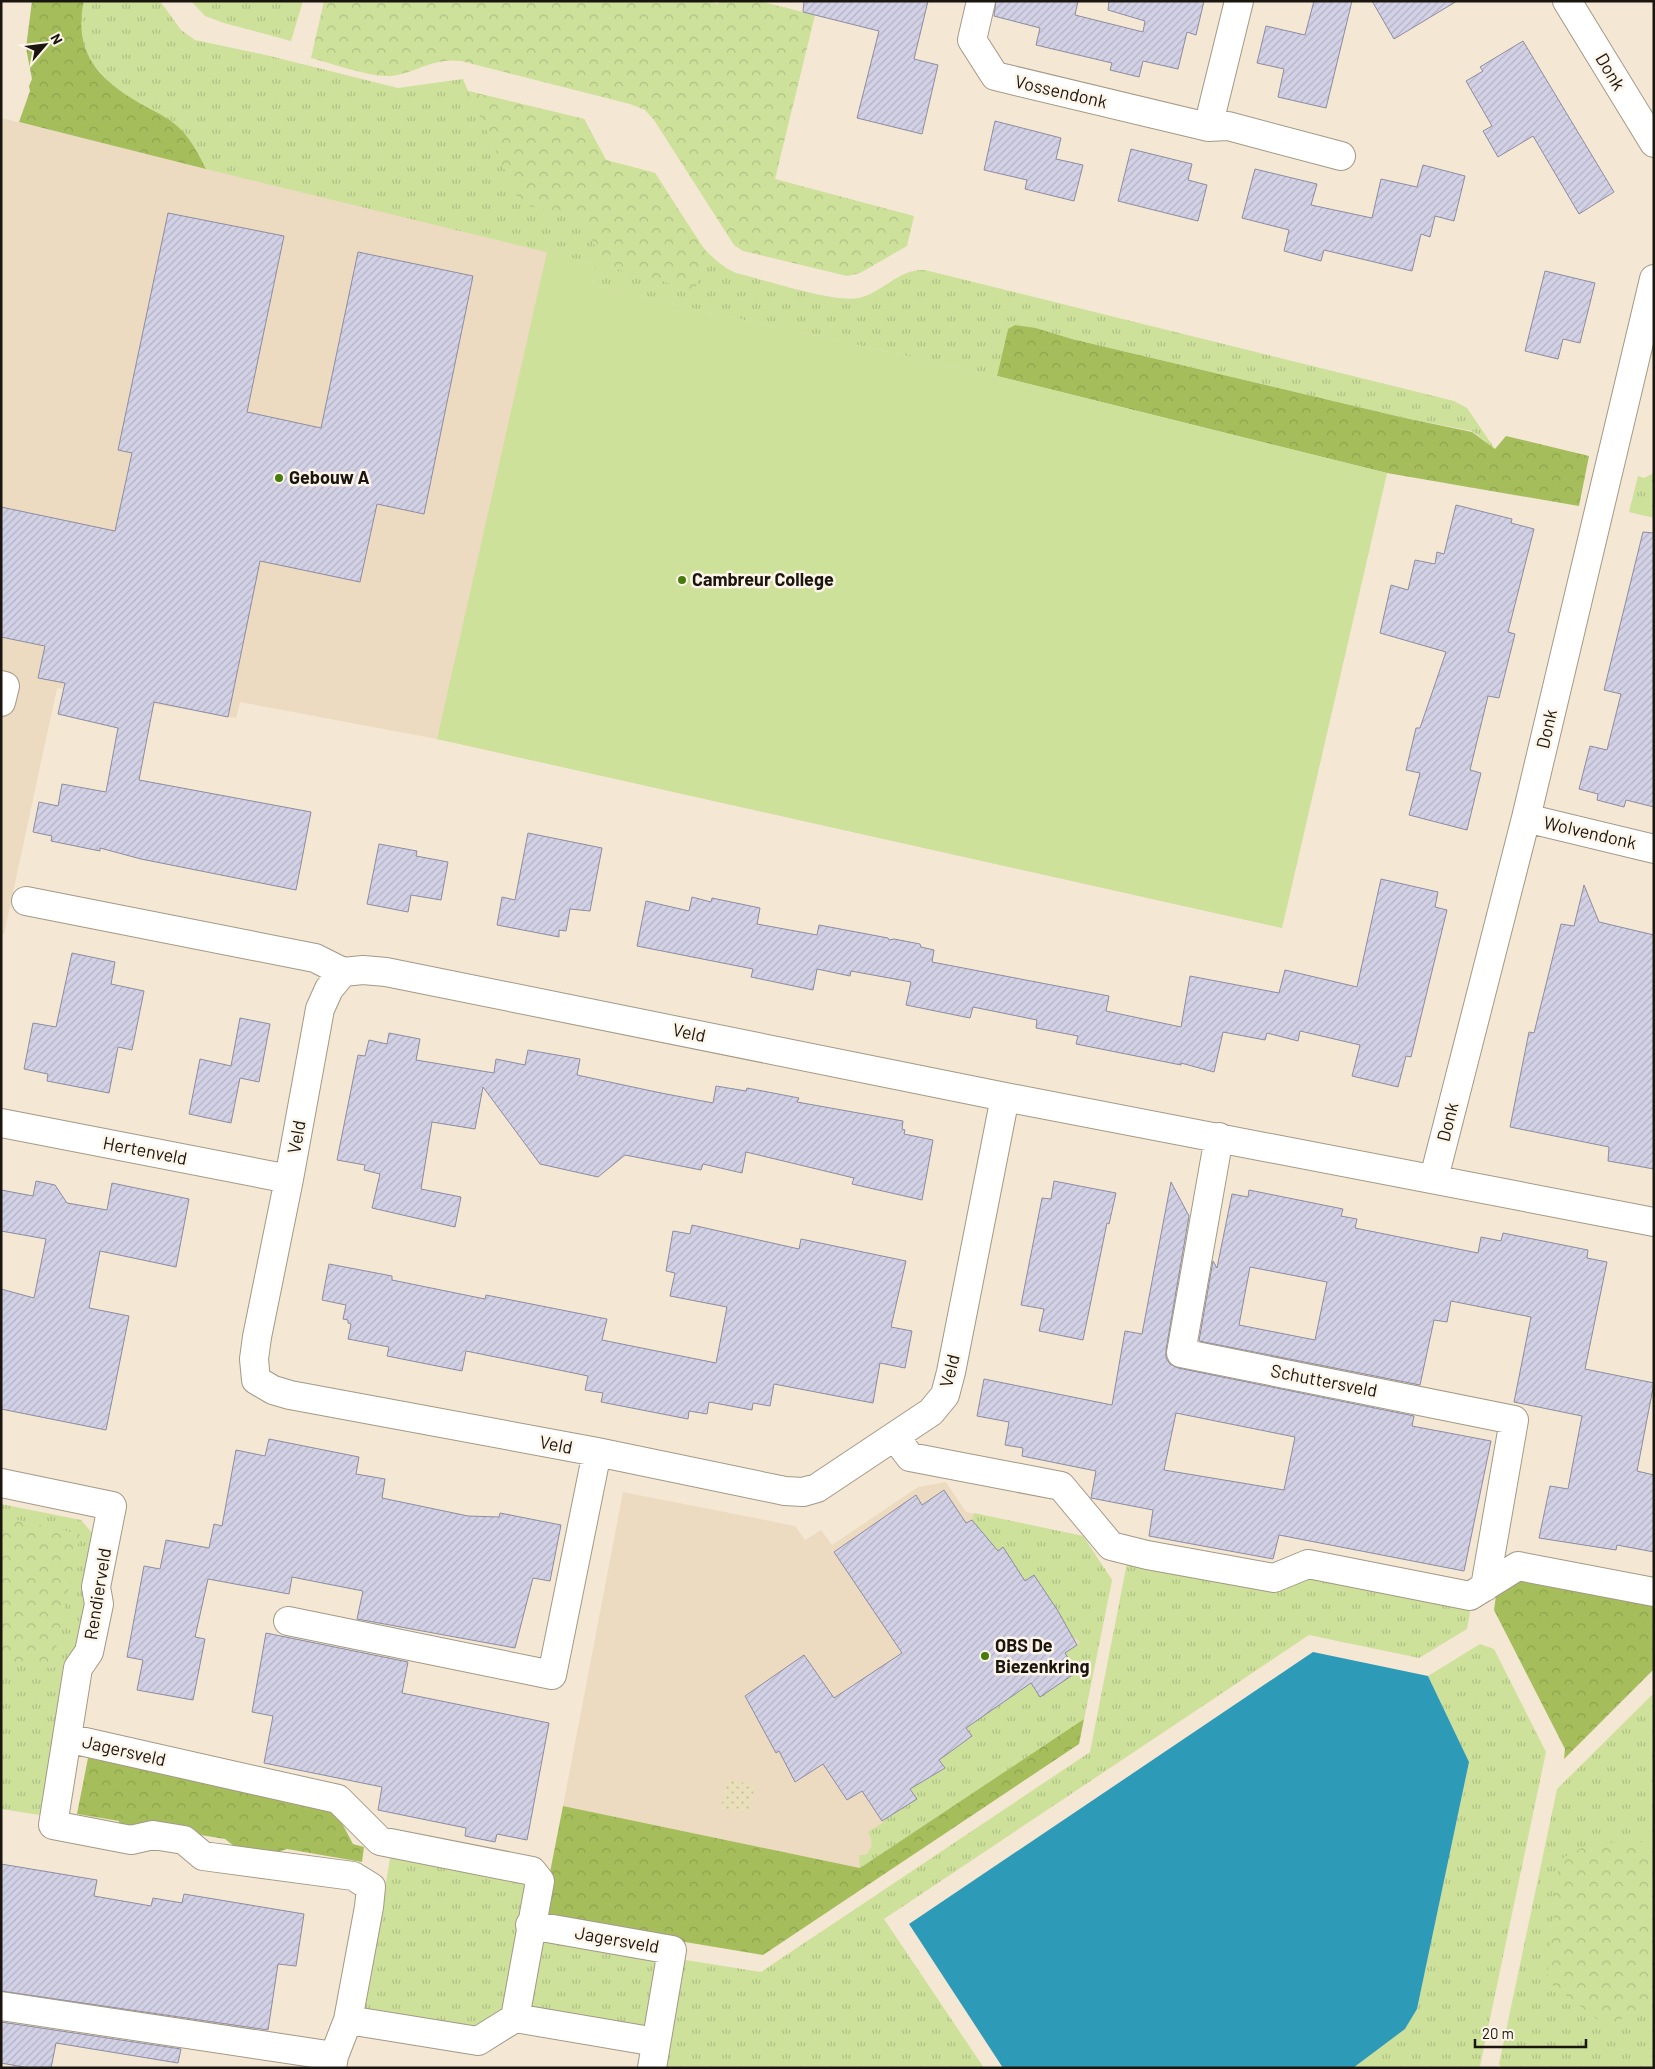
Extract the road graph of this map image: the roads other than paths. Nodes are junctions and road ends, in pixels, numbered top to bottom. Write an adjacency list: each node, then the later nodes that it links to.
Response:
1 (982, 1): 4 (street, Vossendonk)
2 (1239, 1): 4 (street)
3 (1567, 1): 5 (street, Donk)
4 (1208, 127): 6 (street, Vossendonk)
5 (1654, 143)
6 (1341, 156)
7 (1652, 294): 10 (street, Donk)
8 (1, 685): 9 (street)
9 (1, 702)
10 (1526, 818): 11 (street, Wolvendonk); 17 (street, Donk)
11 (1654, 849)
12 (26, 901): 13 (street)
13 (343, 972): 14 (street, Veld); 18 (street, Veld)
14 (1005, 1097): 16 (street, Veld); 20 (street, Veld)
15 (1, 1123): 18 (street, Hertenveld)
16 (1219, 1137): 17 (street); 23 (street, Schuttersveld)
17 (1434, 1178): 19 (street)
18 (289, 1179): 21 (street, Veld)
19 (1654, 1222)
20 (895, 1437): 21 (street, Veld); 23 (street)
21 (597, 1452): 25 (street)
22 (1, 1483): 26 (street, Rendierveld)
23 (1485, 1587): 24 (street)
24 (1654, 1592)
25 (288, 1621)
26 (67, 1738): 27 (street, Jagersveld); 30 (street, Jagersveld)
27 (530, 1925): 29 (street, Jagersveld); 31 (street, Jagersveld)
28 (1, 2006): 32 (street, Jagersveld)
29 (515, 2018): 30 (street); 31 (street, Jagersveld)
30 (348, 2020): 32 (street, Jagersveld)
31 (654, 2055)
32 (333, 2062)

